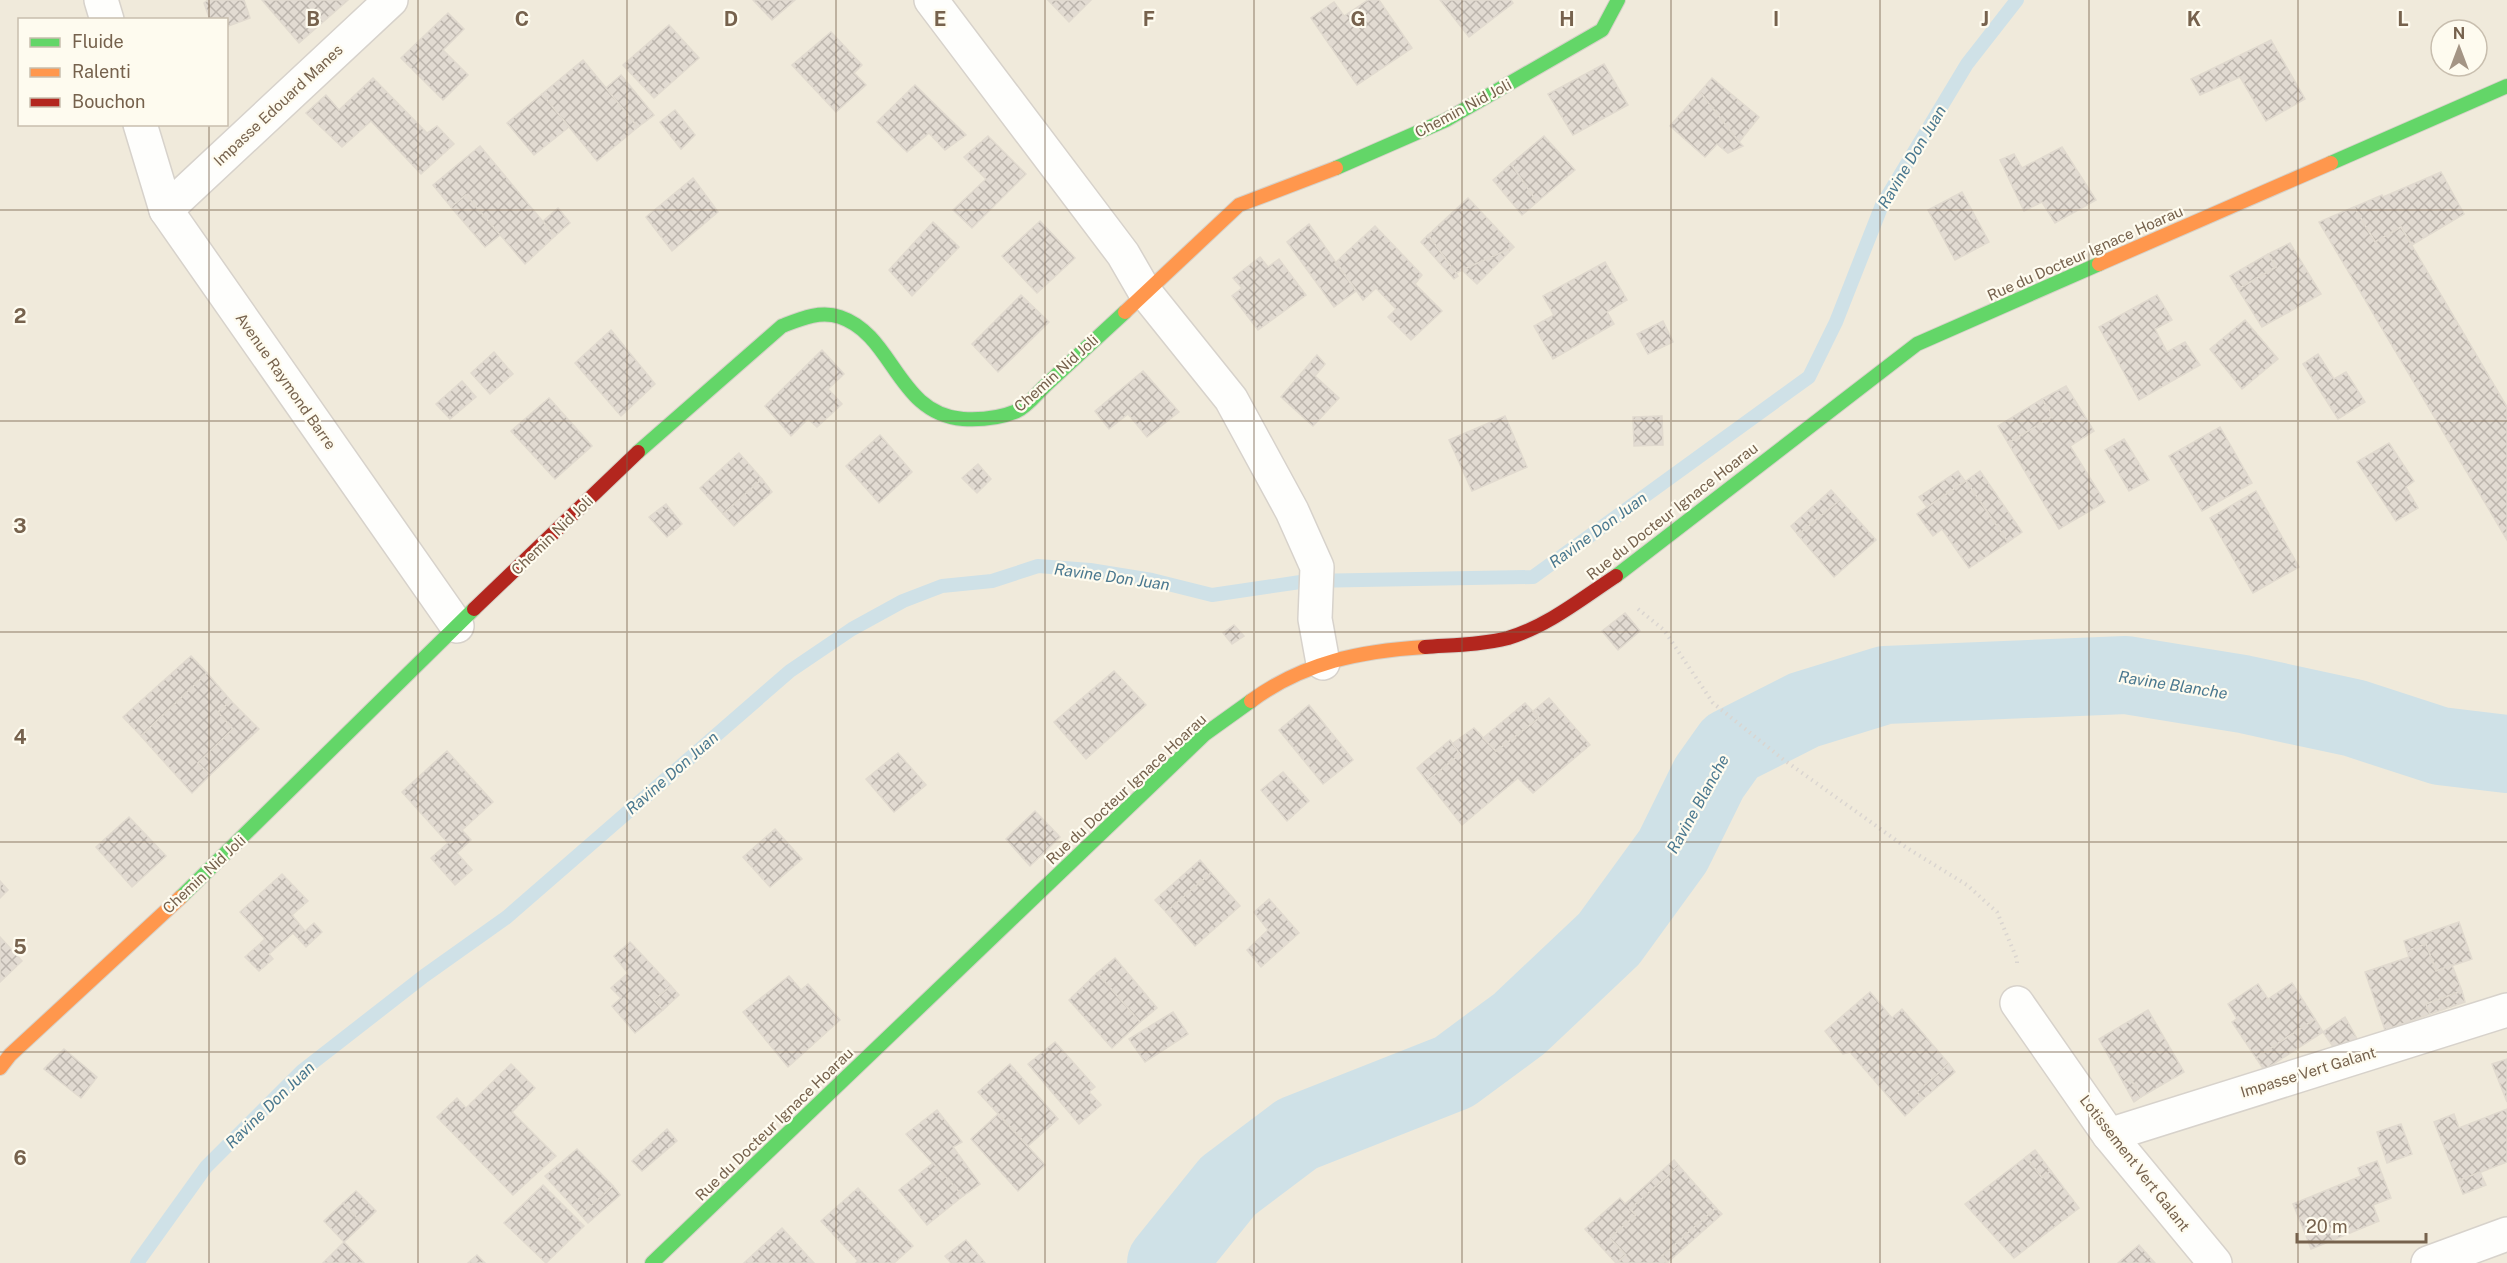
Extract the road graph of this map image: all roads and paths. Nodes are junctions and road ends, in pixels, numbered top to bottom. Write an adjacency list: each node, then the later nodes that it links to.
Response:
1 (101, 0): 5 (street)
2 (391, 0): 8 (street, Impasse Edouard Manes)
3 (931, 0): 9 (street)
4 (1618, 0): 9 (street, Chemin Nid Joli)
5 (106, 18)
6 (2507, 86): 10 (street, Rue du Docteur Ignace Hoarau)
7 (141, 126): 8 (street, Avenue Raymond Barre)
8 (166, 210): 11 (street, Avenue Raymond Barre)
9 (1145, 292): 11 (street, Chemin Nid Joli); 12 (street)
10 (1608, 583): 12 (street, Rue du Docteur Ignace Hoarau); 13 (path)
11 (456, 626): 15 (street, Chemin Nid Joli)
12 (1323, 663): 18 (street, Rue du Docteur Ignace Hoarau)
13 (2017, 1003): 16 (street, Lotissement Vert Galant)
14 (2507, 1010): 16 (street, Impasse Vert Galant)
15 (0, 1068)
16 (2109, 1135): 19 (street, Lotissement Vert Galant)
17 (2507, 1234): 20 (street)
18 (652, 1263)
19 (2215, 1263)
20 (2428, 1263)

